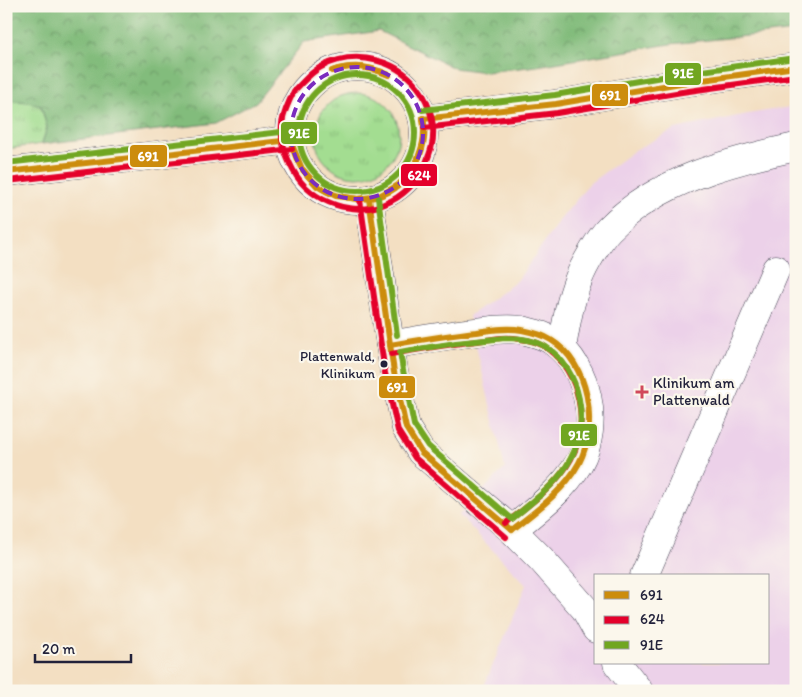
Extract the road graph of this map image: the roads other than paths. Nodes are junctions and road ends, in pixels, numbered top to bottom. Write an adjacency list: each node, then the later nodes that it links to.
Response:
1 (796, 67): 2 (street)
2 (423, 119): 3 (street); 6 (street)
3 (291, 140): 5 (street); 6 (street)
4 (796, 147): 9 (street)
5 (6, 172)
6 (369, 199): 8 (street)
7 (776, 269): 11 (street)
8 (390, 345): 9 (street); 10 (street)
9 (562, 348): 10 (street)
10 (512, 530): 12 (street)
11 (645, 574)
12 (594, 625)
13 (618, 664): 14 (street)
14 (639, 691)

